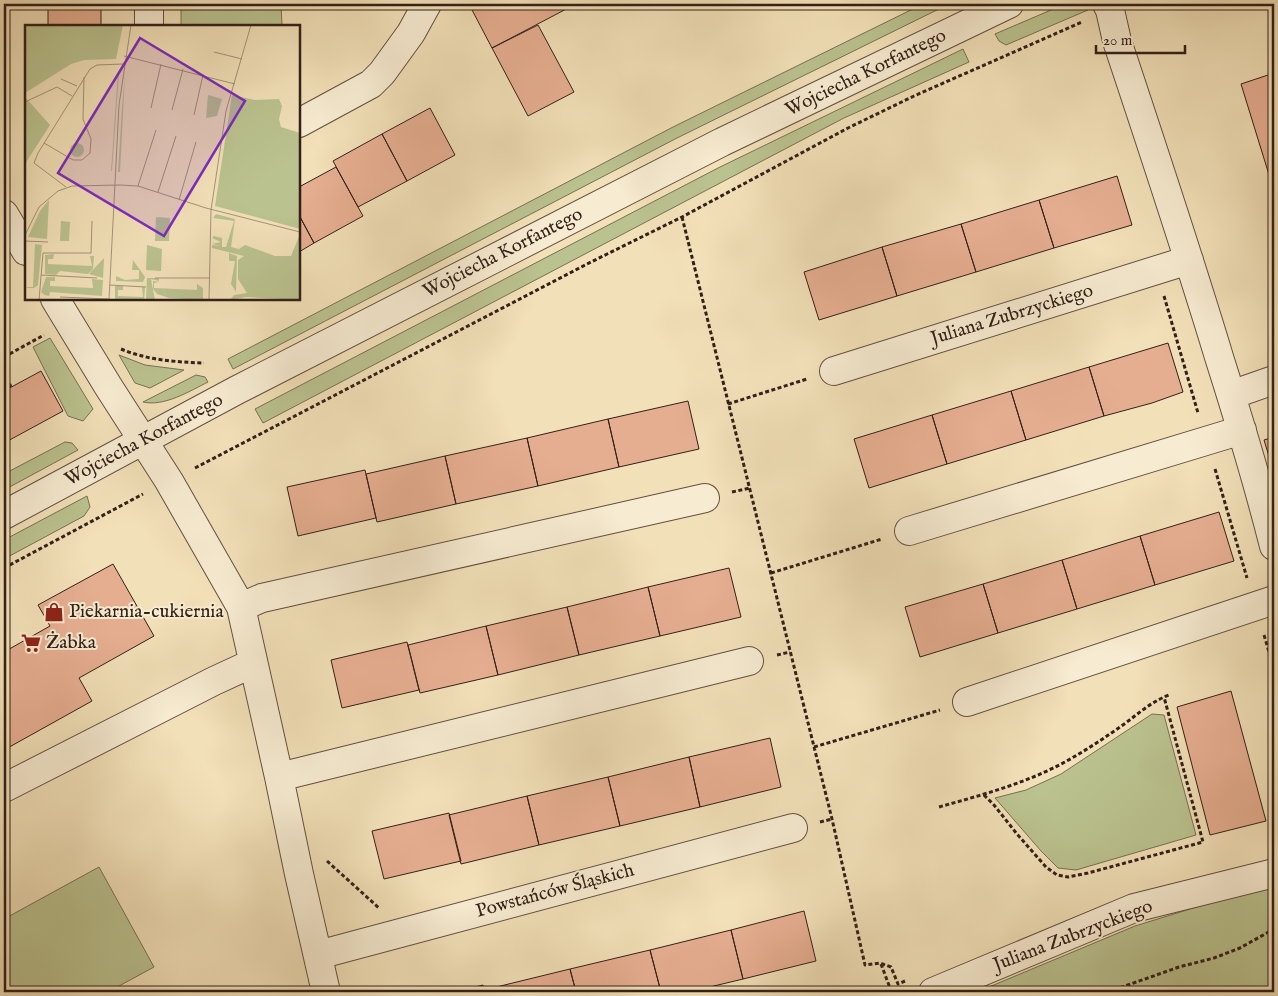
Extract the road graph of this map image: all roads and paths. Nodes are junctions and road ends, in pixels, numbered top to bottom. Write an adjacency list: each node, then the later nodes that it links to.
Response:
1 (149, 4): 5 (street)
2 (427, 4): 6 (street)
3 (1009, 4): 23 (street, Wojciecha Korfantego)
4 (1108, 7): 8 (path); 10 (street)
5 (149, 25)
6 (300, 122)
7 (4, 214): 9 (street)
8 (682, 217): 21 (path); 24 (path)
9 (25, 249)
10 (1189, 260): 16 (street, Juliana Zubrzyckiego); 20 (street)
11 (56, 300): 23 (street)
12 (51, 331): 14 (path)
13 (120, 349): 15 (path)
14 (4, 356)
15 (204, 363)
16 (834, 371): 21 (path)
17 (4, 372): 19 (path)
18 (1274, 380): 20 (street)
19 (11, 387)
20 (1231, 395): 22 (street)
21 (728, 404): 31 (path)
22 (1242, 430): 25 (street); 28 (street)
23 (142, 440): 24 (street); 27 (street, Wojciecha Korfantego)
24 (169, 482): 30 (path); 33 (street)
25 (1267, 485): 29 (street)
26 (705, 498): 33 (street)
27 (4, 515)
28 (909, 531): 31 (path)
29 (1274, 546)
30 (4, 568)
31 (771, 573): 37 (path)
32 (1274, 600): 36 (street)
33 (241, 607): 35 (street)
34 (749, 661): 38 (street)
35 (253, 663): 38 (street); 39 (street)
36 (967, 702): 37 (path)
37 (814, 747): 48 (path)
38 (279, 777): 47 (street)
39 (4, 788)
40 (984, 794): 40 (path); 41 (path)
41 (940, 807)
42 (793, 828): 47 (street, Powstańców Śląskich)
43 (321, 856): 45 (path)
44 (1274, 873): 52 (street, Juliana Zubrzyckiego)
45 (379, 908)
46 (1274, 929): 53 (path)
47 (318, 955): 51 (street)
48 (880, 963): 49 (path); 50 (path)
49 (898, 984)
50 (890, 988)
51 (326, 992)
52 (933, 992)
53 (1108, 992)

